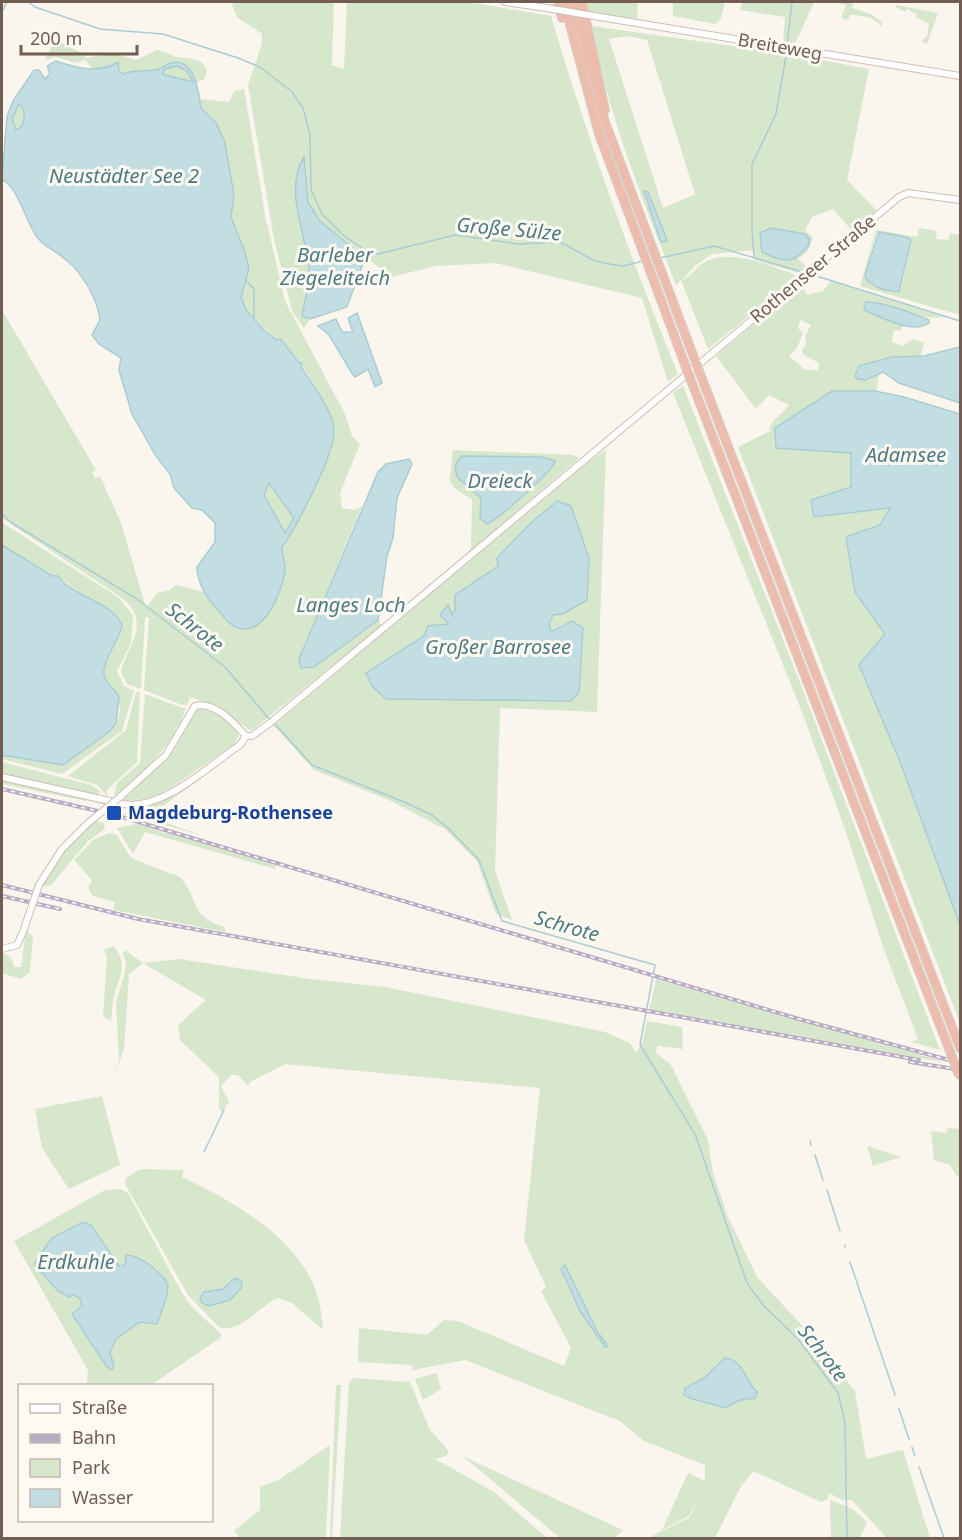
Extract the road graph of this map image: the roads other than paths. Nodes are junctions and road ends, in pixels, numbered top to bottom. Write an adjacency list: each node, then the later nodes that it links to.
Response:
1 (505, 2): 7 (street, Breiteweg, bridge)
2 (558, 2): 6 (highway)
3 (564, 2): 6 (highway)
4 (573, 2): 8 (highway)
5 (582, 2): 8 (highway)
6 (572, 37): 14 (highway, bridge)
7 (960, 76)
8 (605, 122): 13 (highway)
9 (960, 200): 10 (street, Rothenseer Straße)
10 (246, 736): 11 (street, Rothenseer Straße); 12 (street, bridge)
11 (2, 777)
12 (2, 949)
13 (960, 1048)
14 (960, 1076)

